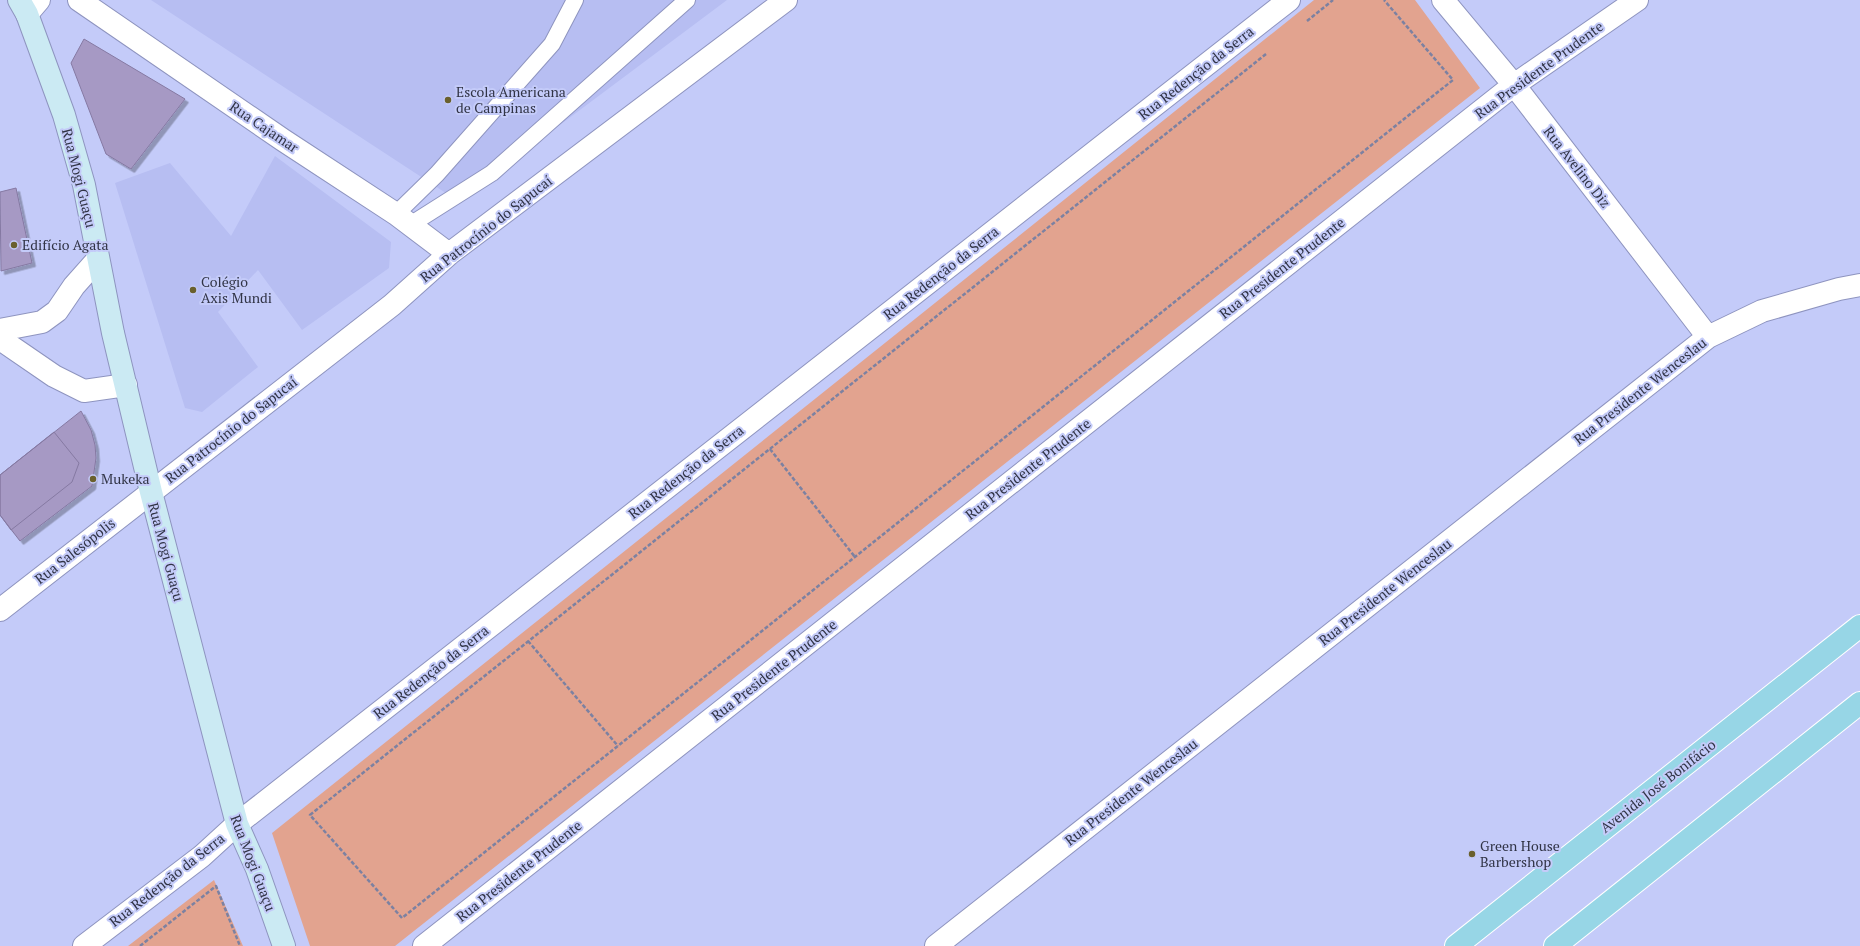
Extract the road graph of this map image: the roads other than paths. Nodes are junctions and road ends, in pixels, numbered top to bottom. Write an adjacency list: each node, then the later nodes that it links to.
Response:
1 (79, 0): 10 (street, Rua Cajamar)
2 (575, 0): 10 (lane)
3 (687, 0): 10 (lane)
4 (786, 0): 11 (street, Rua Patrocínio do Sapucaí)
5 (1289, 0): 22 (street, Rua Redenção da Serra)
6 (1443, 0): 9 (street, Rua Avelino Diz)
7 (1638, 0): 9 (street, Rua Presidente Prudente)
8 (29, 5): 12 (main road, Rua Mogi Guaçu)
9 (1514, 85): 15 (street, Rua Avelino Diz); 25 (street, Rua Presidente Prudente)
10 (403, 220): 11 (street, Rua Cajamar)
11 (449, 254): 18 (street, Rua Patrocínio do Sapucaí)
12 (98, 259): 14 (street); 17 (main road, Rua Mogi Guaçu)
13 (1860, 285): 15 (street, Rua Presidente Wenceslau)
14 (0, 330)
15 (1708, 337): 26 (street, Rua Presidente Wenceslau)
16 (0, 339): 17 (street)
17 (126, 385): 18 (main road, Rua Mogi Guaçu)
18 (151, 492): 19 (street, Rua Salesópolis); 22 (main road, Rua Mogi Guaçu)
19 (0, 610)
20 (1860, 626): 27 (main road, Avenida José Bonifácio)
21 (1860, 703): 28 (main road)
22 (237, 824): 23 (street, Rua Redenção da Serra); 24 (main road, Rua Mogi Guaçu)
23 (84, 946)
24 (284, 946)
25 (424, 946)
26 (936, 946)
27 (1456, 946)
28 (1555, 946)

